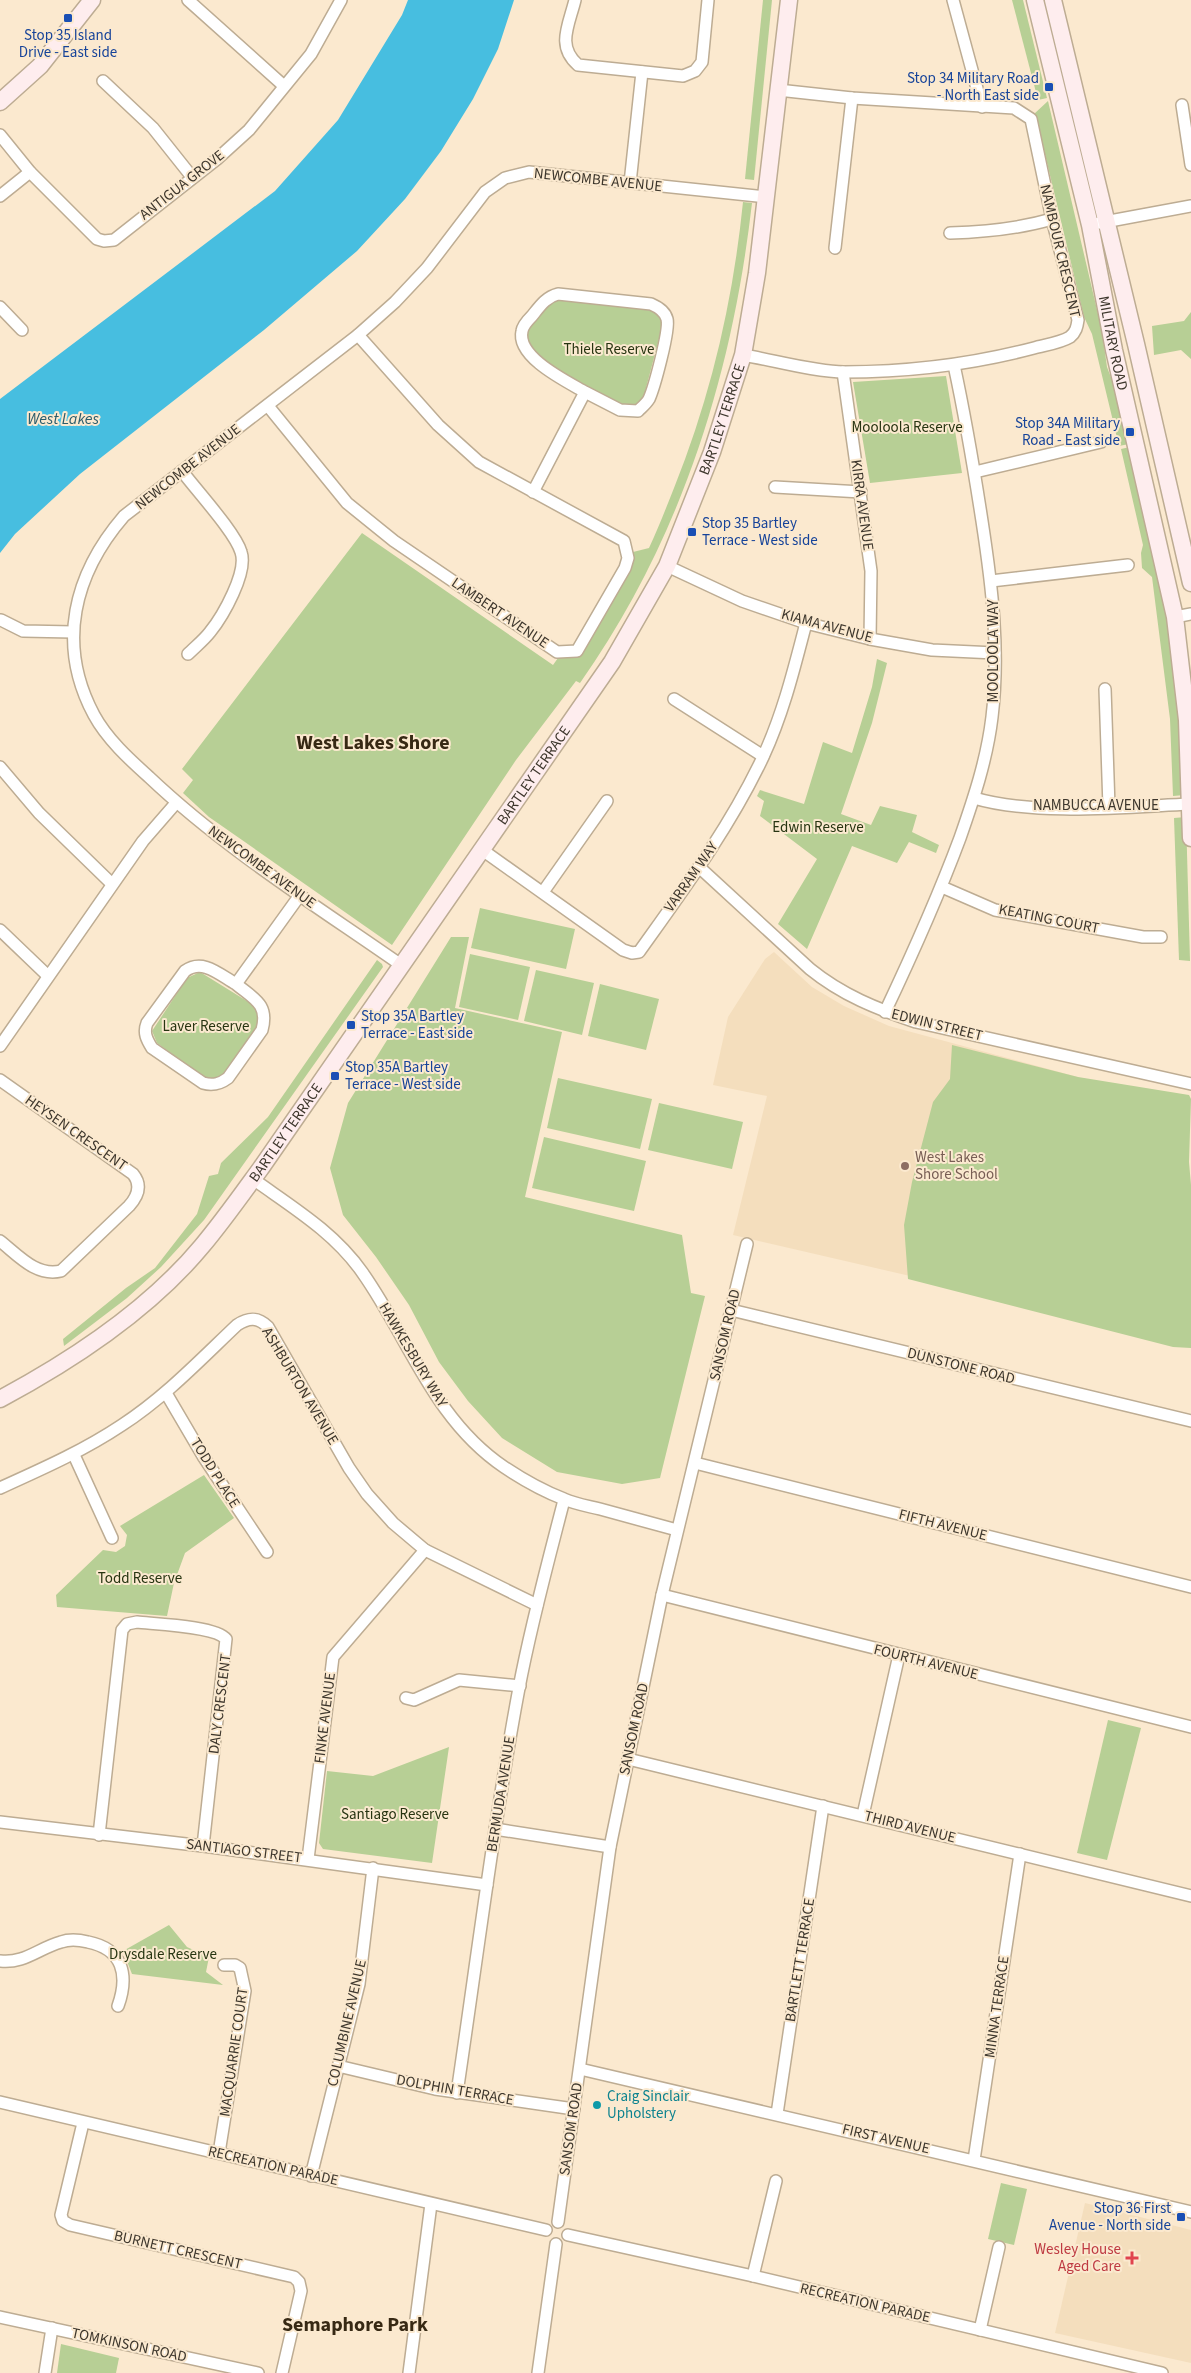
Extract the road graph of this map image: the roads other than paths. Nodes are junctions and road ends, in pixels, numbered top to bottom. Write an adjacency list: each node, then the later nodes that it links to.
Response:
1 (92, 0): 15 (street)
2 (188, 0): 12 (street)
3 (341, 0): 12 (street, ANTIGUA GROVE)
4 (575, 0): 10 (street)
5 (708, 0): 10 (street)
6 (788, 0): 13 (street, BARTLEY TERRACE)
7 (953, 0): 17 (street)
8 (1035, 0): 28 (street, MILITARY ROAD)
9 (1053, 0): 27 (street, MILITARY ROAD)
10 (642, 72): 22 (street)
11 (103, 81): 21 (street)
12 (284, 86): 21 (street, ANTIGUA GROVE)
13 (778, 90): 14 (street, NAMBOUR CRESCENT); 24 (street, BARTLEY TERRACE)
14 (852, 98): 17 (street, NAMBOUR CRESCENT); 30 (street)
15 (0, 102)
16 (1182, 105): 19 (street)
17 (982, 106): 26 (street, NAMBOUR CRESCENT)
18 (0, 135): 20 (street, ANTIGUA GROVE)
19 (1191, 165)
20 (30, 172): 21 (street, ANTIGUA GROVE); 23 (street)
21 (192, 177)
22 (630, 183): 24 (street, NEWCOMBE AVENUE); 33 (street, NEWCOMBE AVENUE)
23 (0, 196)
24 (766, 197): 34 (street, BARTLEY TERRACE)
25 (1191, 206): 27 (street)
26 (1052, 219): 29 (street); 35 (street, NAMBOUR CRESCENT)
27 (1107, 222): 28 (street); 48 (street, MILITARY ROAD)
28 (1090, 225): 49 (street, MILITARY ROAD)
29 (950, 233)
30 (835, 248)
31 (0, 307): 32 (street)
32 (22, 330)
33 (358, 335): 38 (street, NEWCOMBE AVENUE); 43 (street, LAMBERT AVENUE)
34 (742, 355): 36 (street, NAMBOUR CRESCENT); 46 (street, BARTLEY TERRACE)
35 (954, 365): 36 (street, NAMBOUR CRESCENT); 41 (street, MOOLOOLA WAY)
36 (842, 372): 44 (street, KIRRA AVENUE)
37 (585, 392): 37 (street); 43 (street)
38 (268, 406): 40 (street, NEWCOMBE AVENUE); 43 (street, LAMBERT AVENUE)
39 (1101, 442): 41 (street)
40 (182, 471): 52 (street, NEWCOMBE AVENUE); 55 (street)
41 (975, 472): 47 (street, MOOLOOLA WAY)
42 (775, 487): 44 (street)
43 (533, 492)
44 (860, 492): 53 (street, KIRRA AVENUE)
45 (1128, 565): 47 (street)
46 (667, 566): 51 (street, KIAMA AVENUE); 66 (street, BARTLEY TERRACE)
47 (991, 580): 54 (street, MOOLOOLA WAY)
48 (1191, 583)
49 (1183, 615): 63 (street, MILITARY ROAD)
50 (1, 620): 52 (street)
51 (806, 624): 53 (street, KIAMA AVENUE); 58 (street, VARRAM WAY)
52 (73, 632): 62 (street, NEWCOMBE AVENUE)
53 (870, 639): 54 (street, KIAMA AVENUE)
54 (995, 653): 60 (street, MOOLOOLA WAY)
55 (188, 654)
56 (1105, 689): 64 (street)
57 (674, 699): 58 (street)
58 (763, 756): 67 (street, VARRAM WAY)
59 (0, 767): 68 (street)
60 (974, 798): 64 (street, NAMBUCCA AVENUE); 69 (street, MOOLOOLA WAY)
61 (607, 801): 70 (street)
62 (176, 803): 68 (street); 71 (street, NEWCOMBE AVENUE)
63 (1189, 804): 64 (street, NAMBUCCA AVENUE); 65 (street, MILITARY ROAD)
64 (1109, 807)
65 (1191, 838)
66 (481, 849): 70 (street, VARRAM WAY); 74 (street, BARTLEY TERRACE)
67 (699, 867): 70 (street, VARRAM WAY); 77 (street, EDWIN STREET)
68 (112, 884): 75 (street)
69 (942, 887): 73 (street, KEATING COURT); 77 (street, MOOLOOLA WAY)
70 (543, 892)
71 (300, 895): 74 (street, NEWCOMBE AVENUE); 76 (street)
72 (0, 930): 75 (street)
73 (1161, 937)
74 (401, 965): 81 (street, BARTLEY TERRACE)
75 (47, 975): 78 (street)
76 (236, 984): 76 (street)
77 (886, 1012): 80 (street, EDWIN STREET)
78 (0, 1046)
79 (0, 1080): 82 (street, HEYSEN CRESCENT)
80 (1191, 1084)
81 (253, 1179): 86 (street, BARTLEY TERRACE); 91 (street, HAWKESBURY WAY)
82 (0, 1241)
83 (746, 1244): 84 (street, SANSOM ROAD)
84 (732, 1310): 87 (street, DUNSTONE ROAD); 89 (street, SANSOM ROAD)
85 (166, 1392): 88 (street, ASHBURTON AVENUE); 94 (street, ASHBURTON AVENUE); 95 (street, TODD PLACE)
86 (0, 1399)
87 (1191, 1421)
88 (74, 1455): 90 (street, ASHBURTON AVENUE); 93 (street)
89 (695, 1463): 92 (street, SANSOM ROAD); 96 (street, FIFTH AVENUE)
90 (0, 1488)
91 (564, 1500): 92 (street, HAWKESBURY WAY); 98 (street, BERMUDA AVENUE)
92 (677, 1530): 97 (street, SANSOM ROAD)
93 (112, 1538)
94 (425, 1550): 98 (street, ASHBURTON AVENUE); 112 (street, FINKE AVENUE)
95 (267, 1552)
96 (1191, 1587)
97 (662, 1595): 99 (street, FOURTH AVENUE); 103 (street, SANSOM ROAD)
98 (537, 1606): 100 (street, BERMUDA AVENUE)
99 (899, 1655): 102 (street, FOURTH AVENUE); 105 (street)
100 (520, 1686): 101 (street); 107 (street, BERMUDA AVENUE)
101 (406, 1698)
102 (1191, 1727)
103 (628, 1759): 104 (street, THIRD AVENUE); 110 (street, SANSOM ROAD)
104 (823, 1806): 105 (street, THIRD AVENUE); 124 (street, BARTLETT TERRACE)
105 (863, 1815): 111 (street, THIRD AVENUE)
106 (0, 1822): 108 (street, SANTIAGO STREET)
107 (495, 1829): 110 (street); 114 (street, BERMUDA AVENUE)
108 (99, 1834): 109 (street, SANTIAGO STREET); 109 (street, DALY CRESCENT)
109 (203, 1846): 112 (street, SANTIAGO STREET)
110 (610, 1847): 120 (street, SANSOM ROAD)
111 (1020, 1854): 115 (street, THIRD AVENUE); 127 (street, MINNA TERRACE)
112 (308, 1859): 113 (street, SANTIAGO STREET)
113 (373, 1868): 114 (street, SANTIAGO STREET); 119 (street, COLUMBINE AVENUE)
114 (487, 1885): 121 (street, BERMUDA AVENUE)
115 (1191, 1896)
116 (0, 1961): 118 (street)
117 (224, 1965): 126 (street, MACQUARRIE COURT)
118 (118, 2006)
119 (338, 2066): 121 (street, DOLPHIN TERRACE); 128 (street, COLUMBINE AVENUE)
120 (580, 2069): 123 (street, SANSOM ROAD); 124 (street, FIRST AVENUE)
121 (457, 2093): 123 (street, DOLPHIN TERRACE)
122 (0, 2102): 125 (street, RECREATION PARADE)
123 (574, 2109): 132 (street, SANSOM ROAD)
124 (776, 2114): 127 (street, FIRST AVENUE)
125 (83, 2123): 126 (street, RECREATION PARADE); 143 (street, BURNETT CRESCENT)
126 (218, 2153): 128 (street, RECREATION PARADE)
127 (974, 2160): 131 (street, FIRST AVENUE)
128 (311, 2176): 130 (street, RECREATION PARADE)
129 (776, 2181): 137 (street)
130 (431, 2204): 133 (street, RECREATION PARADE); 144 (street)
131 (1191, 2212)
132 (558, 2222): 133 (street); 134 (street)
133 (546, 2230): 135 (street)
134 (568, 2235): 135 (street); 137 (street, RECREATION PARADE)
135 (556, 2244): 145 (street)
136 (999, 2247): 140 (street)
137 (753, 2276): 140 (street, RECREATION PARADE)
138 (0, 2317): 139 (street, TOMKINSON ROAD)
139 (52, 2328): 141 (street); 142 (street, TOMKINSON ROAD)
140 (980, 2330): 146 (street, RECREATION PARADE)
141 (45, 2373)
142 (258, 2373)
143 (282, 2373)
144 (409, 2373)
145 (538, 2373)
146 (1162, 2373)

